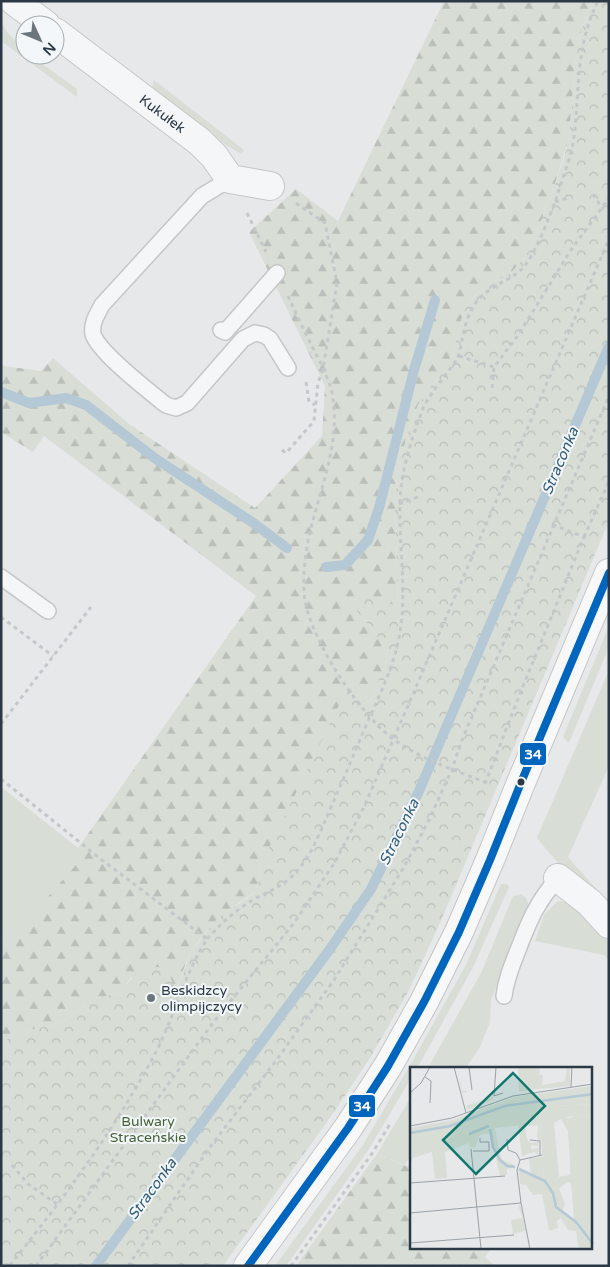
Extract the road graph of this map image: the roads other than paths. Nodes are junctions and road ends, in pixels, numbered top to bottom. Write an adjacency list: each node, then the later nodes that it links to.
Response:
1 (14, 1): 2 (street)
2 (33, 15)
3 (65, 40): 4 (street, Kukułek)
4 (230, 179): 5 (street); 8 (lane)
5 (270, 186)
6 (276, 273): 7 (lane)
7 (221, 330)
8 (288, 368)
9 (609, 573): 15 (street)
10 (1, 577): 11 (lane)
11 (48, 611)
12 (558, 878): 13 (street); 14 (lane)
13 (609, 924)
14 (504, 996)
15 (248, 1266)

